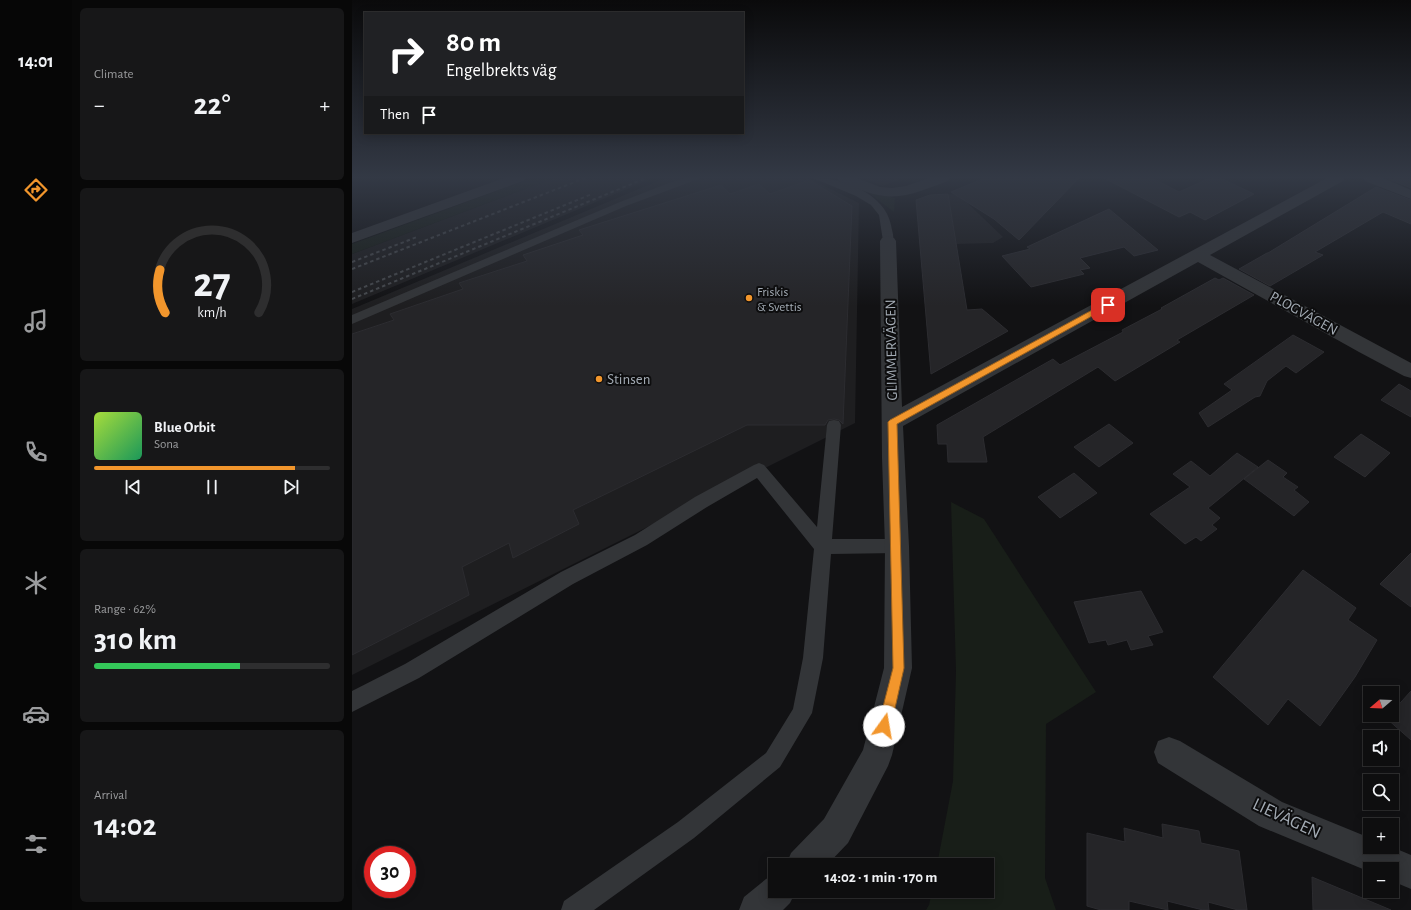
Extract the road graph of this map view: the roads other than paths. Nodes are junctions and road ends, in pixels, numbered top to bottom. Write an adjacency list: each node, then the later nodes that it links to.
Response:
1 (401, 220): 5 (street)
2 (585, 220): 8 (lane)
3 (884, 220): 6 (lane)
4 (1261, 220): 7 (street)
5 (352, 238)
6 (888, 241): 10 (street, GLIMMERVÄGEN)
7 (1198, 255): 9 (street, PLOGVÄGEN); 10 (street)
8 (352, 320)
9 (1411, 371)
10 (893, 422): 12 (street, GLIMMERVÄGEN)
11 (834, 425): 13 (lane)
12 (897, 546): 13 (lane); 16 (street, GLIMMERVÄGEN)
13 (822, 547): 14 (lane); 19 (lane)
14 (352, 702)
15 (1169, 752): 17 (street, LIEVÄGEN)
16 (810, 858)
17 (1411, 872)
18 (770, 898): 20 (street)
19 (573, 910)
20 (757, 910)

